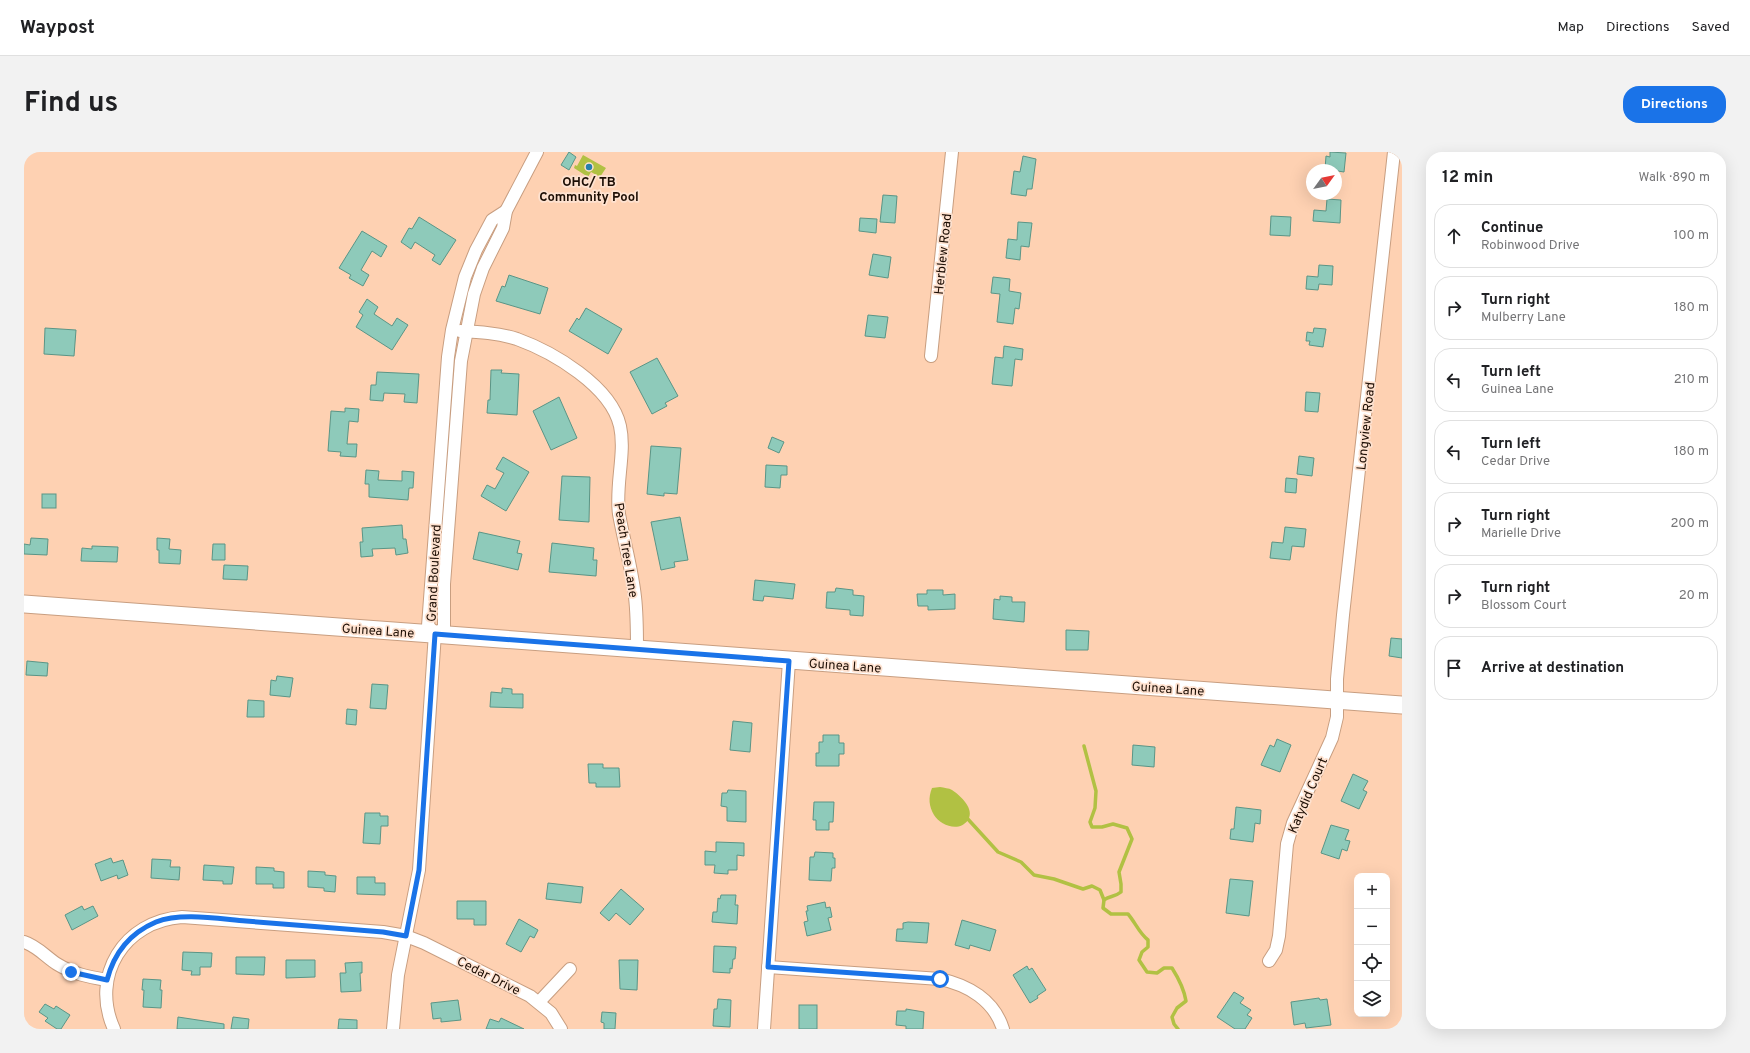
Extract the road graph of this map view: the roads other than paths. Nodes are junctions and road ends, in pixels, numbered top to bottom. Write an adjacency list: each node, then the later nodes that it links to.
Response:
1 (537, 152): 4 (street, Grand Boulevard)
2 (952, 152): 7 (street, Herblew Road)
3 (1394, 152): 16 (street, Longview Road)
4 (506, 211): 5 (street, Grand Boulevard); 6 (street, Grand Boulevard)
5 (452, 330): 6 (street, Peach Tree Lane); 8 (street, Grand Boulevard)
6 (466, 331): 9 (street, Grand Boulevard); 14 (street, Peach Tree Lane)
7 (931, 356)
8 (440, 459): 9 (street); 10 (street, Grand Boulevard)
9 (454, 460): 11 (street, Grand Boulevard)
10 (433, 569): 11 (street); 13 (street, Grand Boulevard)
11 (446, 569): 13 (street, Grand Boulevard)
12 (24, 604): 13 (street, Guinea Lane)
13 (435, 634): 14 (street, Guinea Lane); 18 (street)
14 (637, 649): 15 (street, Guinea Lane)
15 (789, 661): 16 (street, Guinea Lane); 21 (street)
16 (1337, 700): 17 (street, Guinea Lane); 20 (street, Katydid Court)
17 (1402, 705)
18 (406, 936): 23 (street, Cedar Drive); 24 (street, Cedar Drive); 26 (street)
19 (24, 942): 23 (street)
20 (1269, 961)
21 (768, 967): 28 (street); 29 (street)
22 (570, 969): 24 (street)
23 (107, 980): 25 (street, Cedar Drive)
24 (539, 1002): 27 (street, Cedar Drive)
25 (114, 1029)
26 (393, 1029)
27 (561, 1029)
28 (764, 1029)
29 (1003, 1029)

